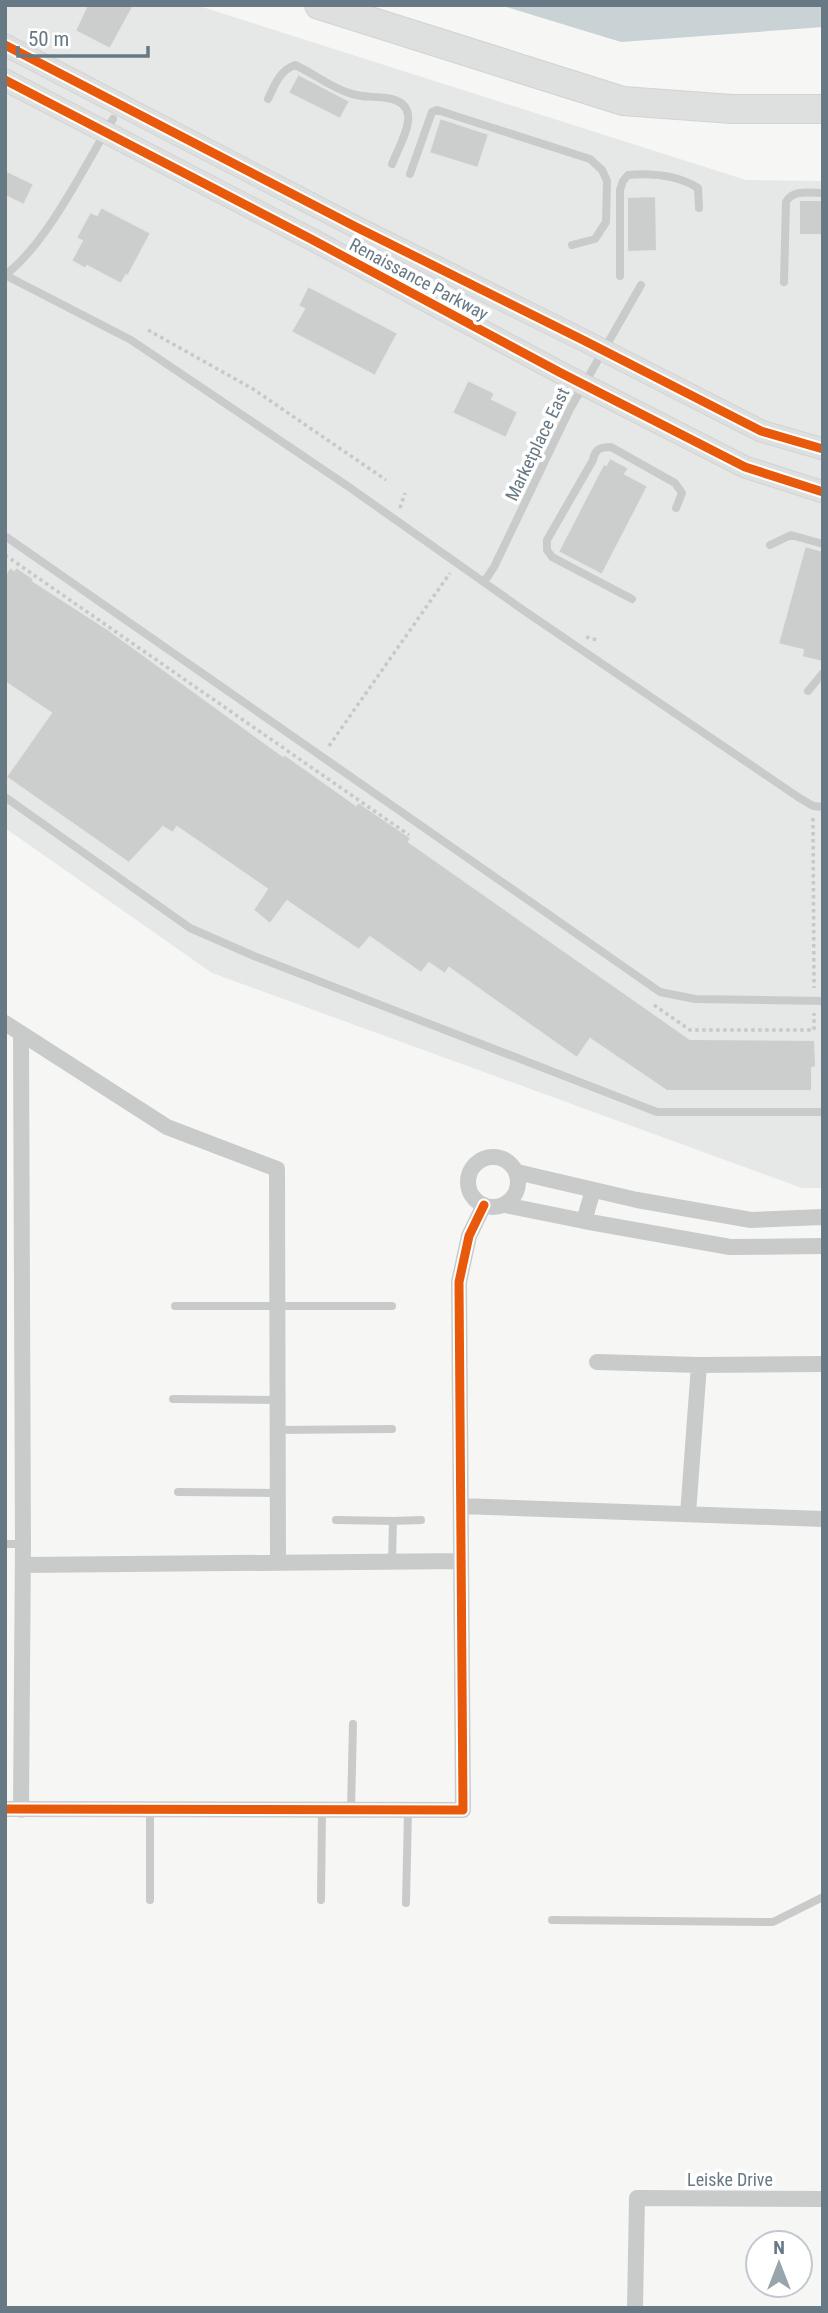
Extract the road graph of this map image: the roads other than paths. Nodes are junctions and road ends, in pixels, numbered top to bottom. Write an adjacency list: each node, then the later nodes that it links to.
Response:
1 (319, 5): 5 (highway)
2 (5, 45): 16 (street, Renaissance Parkway)
3 (5, 80): 6 (street, Renaissance Parkway)
4 (268, 99): 7 (lane)
5 (823, 109)
6 (109, 126): 12 (lane); 17 (street, Renaissance Parkway)
7 (392, 164)
8 (410, 174): 11 (lane)
9 (823, 193): 14 (lane)
10 (699, 208): 13 (lane)
11 (572, 245)
12 (5, 275): 24 (lane)
13 (620, 276)
14 (784, 282)
15 (641, 285): 16 (lane, Marketplace East)
16 (603, 350): 17 (lane, Marketplace East); 18 (street, Renaissance Parkway)
17 (584, 384): 19 (street, Renaissance Parkway); 24 (lane, Marketplace East)
18 (823, 449)
19 (823, 492)
20 (676, 508): 25 (lane)
21 (5, 536): 30 (lane)
22 (823, 544): 23 (lane)
23 (770, 545)
24 (484, 582): 29 (lane)
25 (632, 599)
26 (823, 673): 27 (lane)
27 (808, 691)
28 (5, 797): 33 (lane)
29 (823, 807)
30 (823, 1000)
31 (5, 1023): 32 (street)
32 (21, 1034): 42 (street); 60 (street)
33 (823, 1112)
34 (517, 1172): 35 (street); 36 (street); 37 (street)
35 (593, 1190): 38 (street); 39 (street)
36 (484, 1205): 37 (street); 53 (street)
37 (505, 1205): 39 (street)
38 (823, 1216)
39 (584, 1221): 40 (street)
40 (823, 1246)
41 (175, 1306): 42 (lane)
42 (278, 1306): 43 (lane); 48 (street)
43 (393, 1306)
44 (597, 1362): 46 (street)
45 (823, 1364): 46 (street)
46 (699, 1365): 54 (street)
47 (173, 1399): 48 (lane)
48 (278, 1400): 50 (street)
49 (391, 1429): 50 (lane)
50 (277, 1430): 52 (street)
51 (177, 1492): 52 (lane)
52 (276, 1493): 63 (street)
53 (461, 1506): 54 (street); 61 (street)
54 (688, 1514): 55 (street)
55 (823, 1519)
56 (336, 1520): 58 (lane)
57 (421, 1520): 58 (lane)
58 (393, 1521): 62 (lane)
59 (5, 1544): 60 (lane)
60 (23, 1544): 64 (street)
61 (461, 1561): 62 (street); 70 (street)
62 (392, 1562): 63 (street)
63 (278, 1563): 64 (street)
64 (23, 1565): 66 (street)
65 (353, 1724): 69 (lane)
66 (13, 1810): 67 (street)
67 (150, 1810): 68 (street); 72 (lane)
68 (322, 1810): 69 (street); 73 (lane)
69 (351, 1810): 70 (street)
70 (408, 1810): 74 (lane)
71 (823, 1897): 75 (lane)
72 (150, 1900)
73 (321, 1900)
74 (406, 1903)
75 (552, 1920)
76 (823, 2199): 77 (street, Leiske Drive)
77 (635, 2308)

